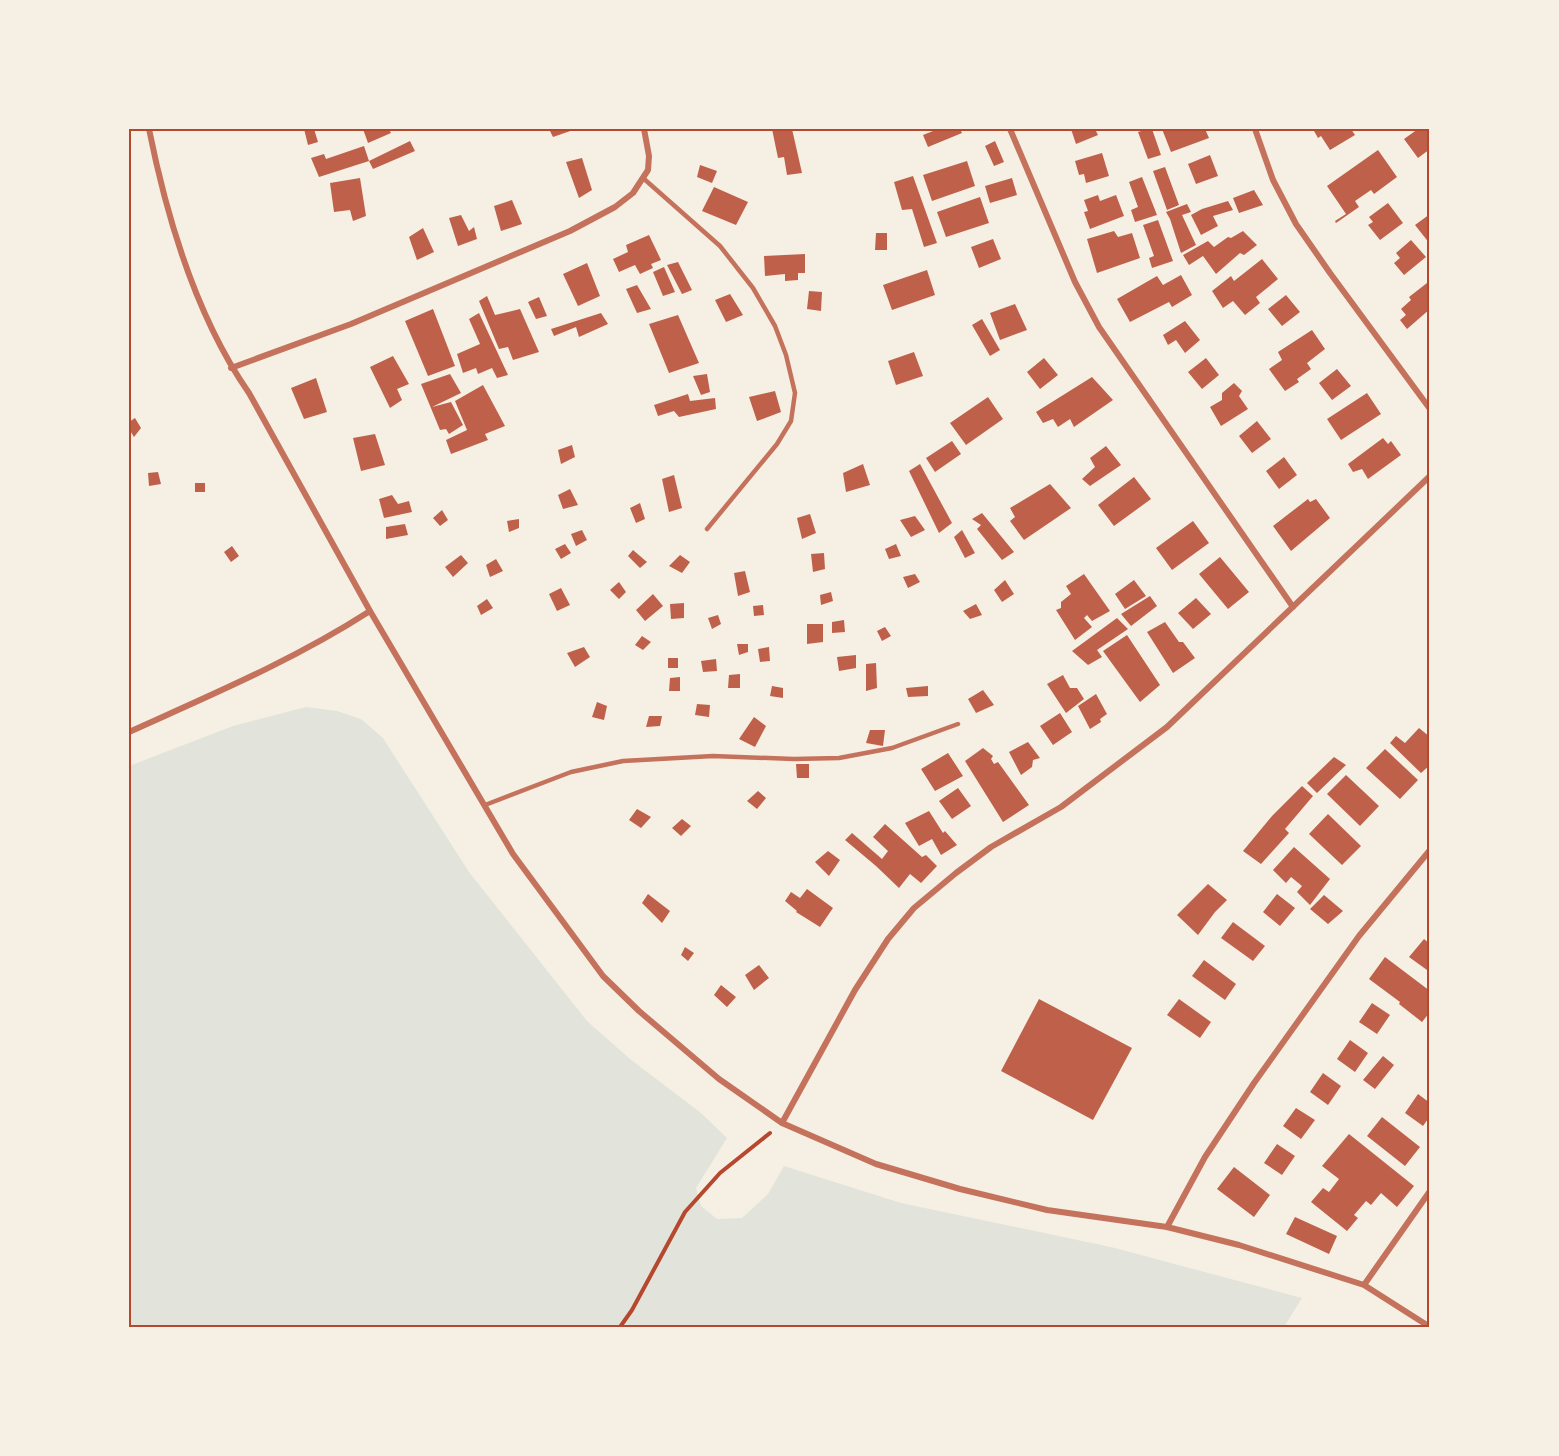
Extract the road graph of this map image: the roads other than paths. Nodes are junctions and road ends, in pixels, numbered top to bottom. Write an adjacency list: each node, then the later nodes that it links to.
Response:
1 (149, 129): 6 (street)
2 (644, 129): 5 (street)
3 (1010, 129): 10 (street)
4 (1255, 129): 7 (street)
5 (643, 178): 6 (street); 9 (lane)
6 (231, 368): 11 (street)
7 (1430, 409)
8 (1430, 476): 10 (street)
9 (707, 529)
10 (1293, 607): 16 (street)
11 (370, 611): 13 (street); 14 (street)
12 (958, 724): 14 (lane)
13 (129, 732)
14 (485, 805): 16 (street)
15 (1430, 850): 18 (street)
16 (782, 1123): 18 (street)
17 (1430, 1191): 19 (street)
18 (1167, 1227): 19 (street)
19 (1364, 1285): 20 (street)
20 (1430, 1327)

